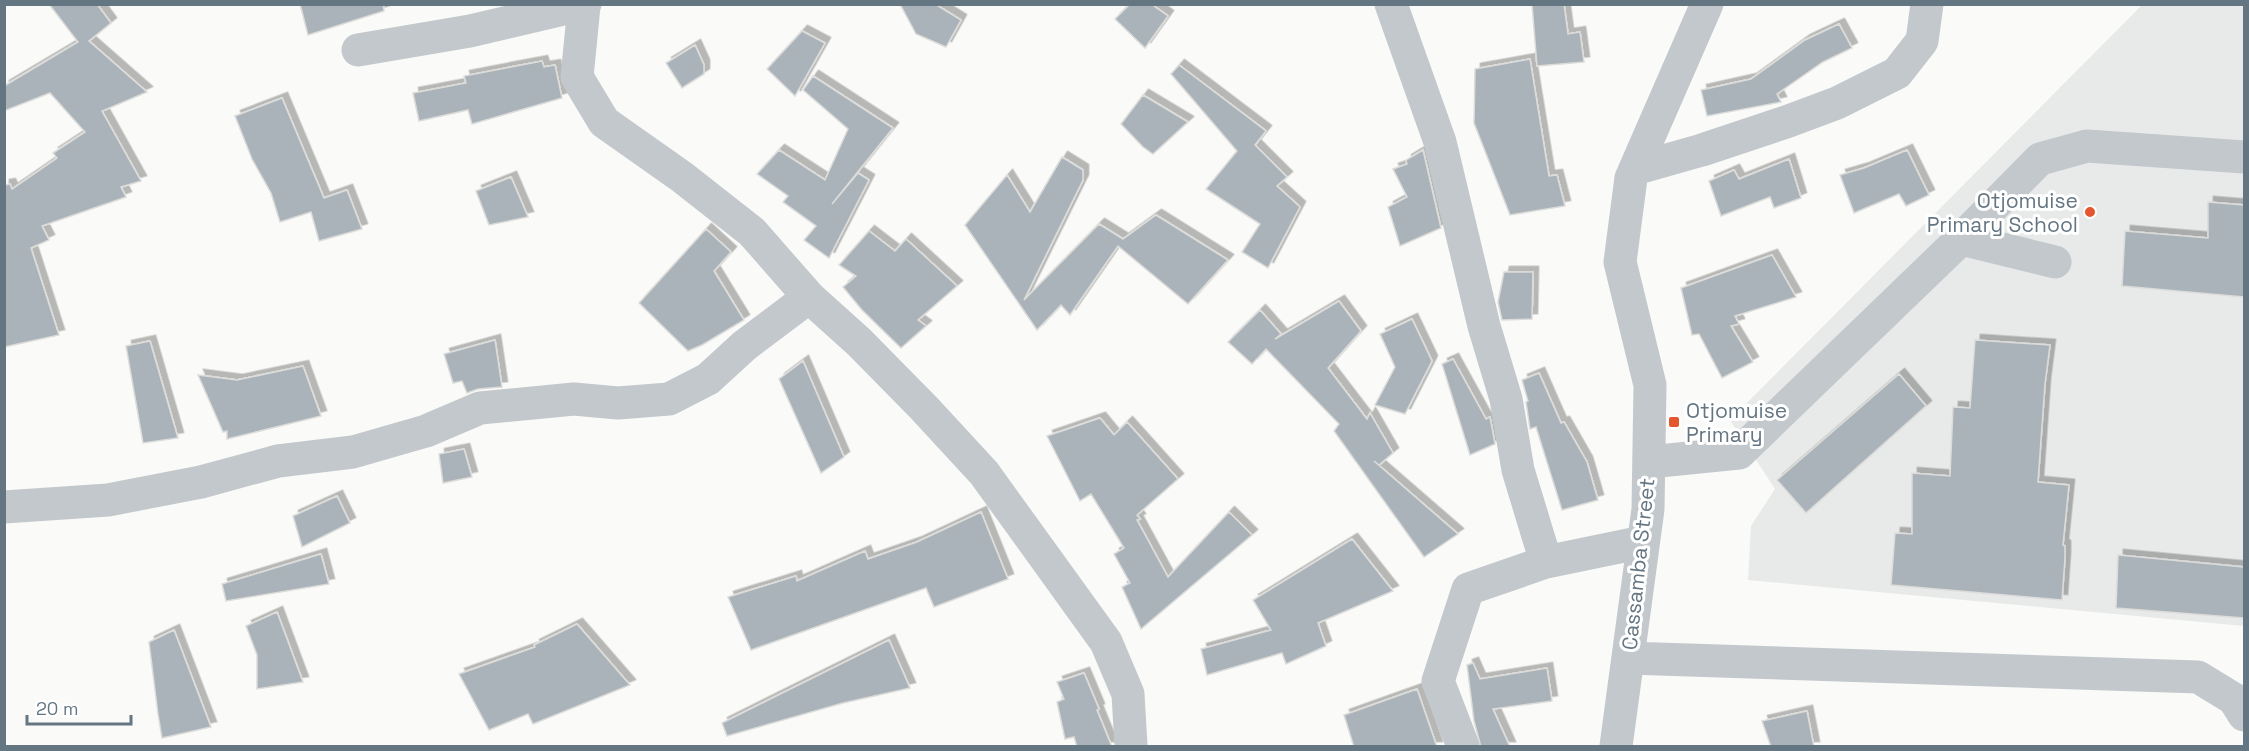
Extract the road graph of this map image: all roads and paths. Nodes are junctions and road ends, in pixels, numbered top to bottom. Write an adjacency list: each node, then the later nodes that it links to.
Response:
1 (1391, 4): 14 (street)
2 (1707, 4): 7 (street, Cassamba Street)
3 (1927, 4): 7 (street)
4 (585, 5): 5 (street); 10 (street)
5 (358, 50)
6 (2244, 157): 8 (street)
7 (1635, 169): 11 (street, Cassamba Street)
8 (1961, 239): 9 (street); 11 (street)
9 (2055, 262)
10 (809, 297): 12 (street); 17 (street)
11 (1649, 462): 13 (street, Cassamba Street)
12 (4, 507)
13 (1643, 542): 14 (street); 15 (street, Cassamba Street)
14 (1546, 562): 18 (street)
15 (1628, 658): 16 (street); 19 (street, Cassamba Street)
16 (2244, 715)
17 (1131, 747)
18 (1463, 747)
19 (1616, 747)

